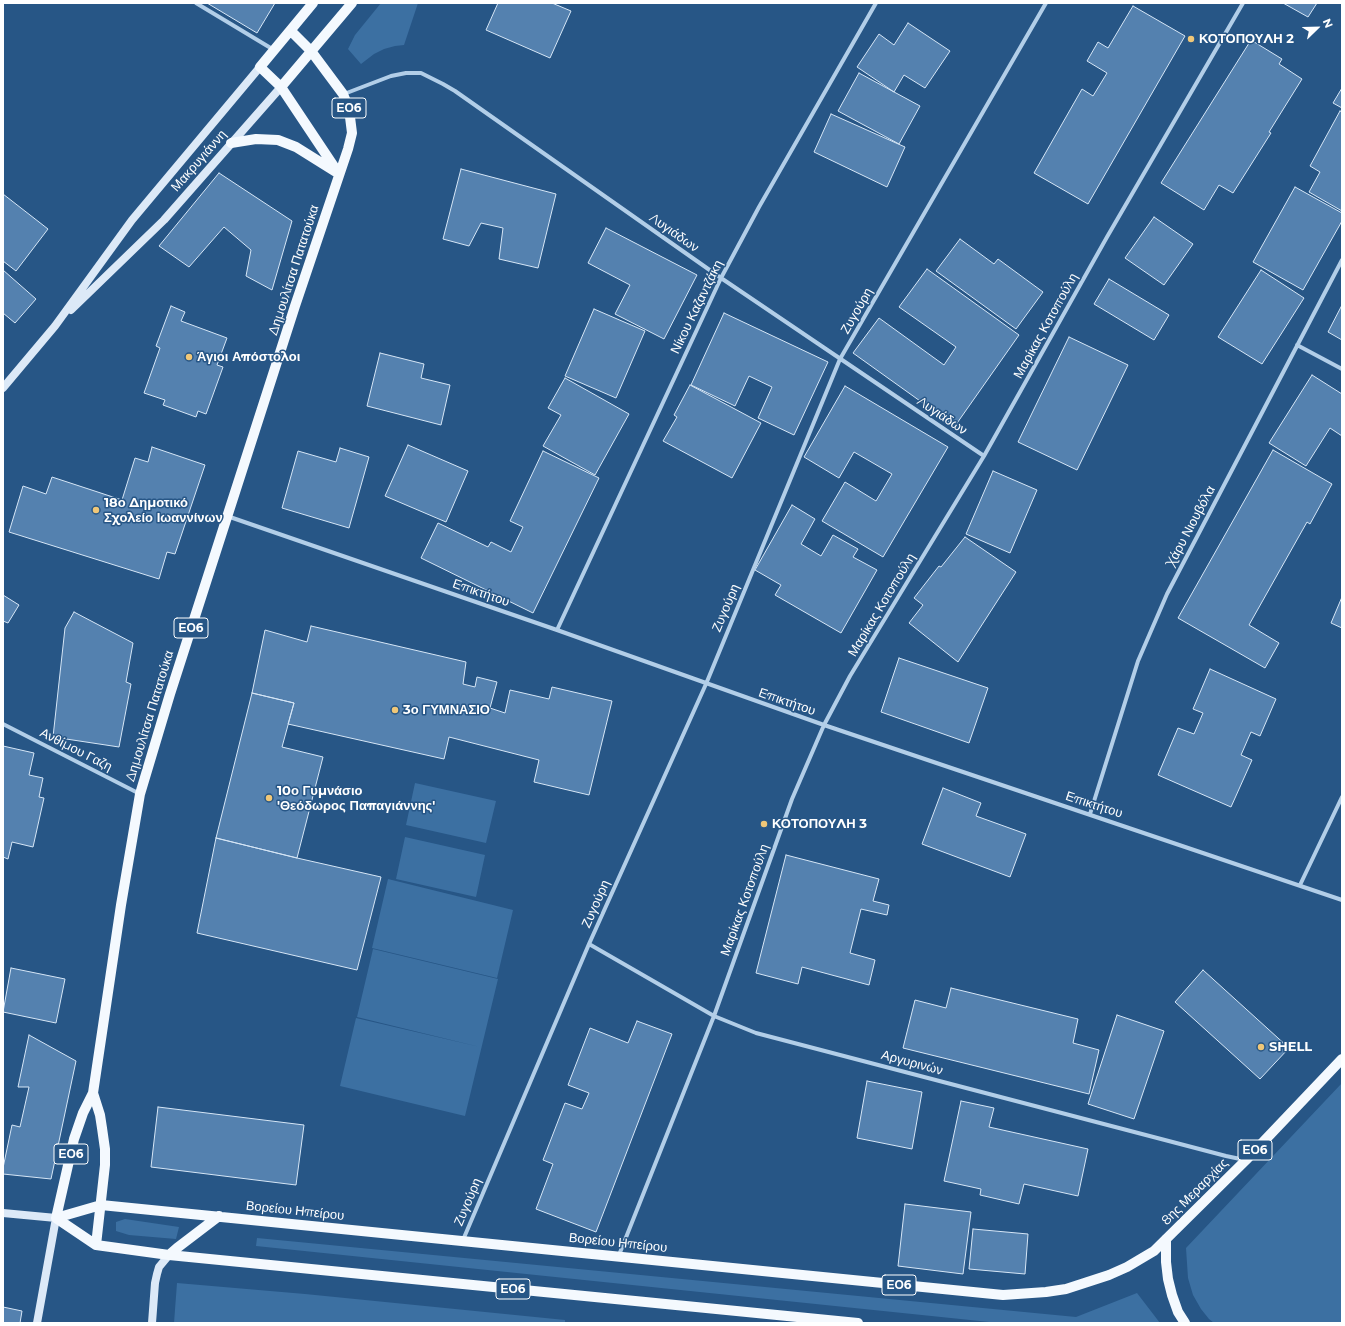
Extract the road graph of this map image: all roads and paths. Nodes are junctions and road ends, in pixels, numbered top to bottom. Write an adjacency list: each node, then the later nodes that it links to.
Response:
1 (196, 3): 8 (street)
2 (313, 3): 7 (main road, Μακρυγιάννη)
3 (352, 3): 9 (main road, Μακρυγιάννη)
4 (876, 3): 16 (street, Νίκου Καζαντζάκη)
5 (1046, 3): 19 (street, Ζυγούρη)
6 (1243, 3): 22 (street, Μαρίκας Κοτοπούλη)
7 (291, 31): 8 (main road, Μακρυγιάννη); 9 (main road, Δημουλίτσα Πατατούκα / ΕΟ6)
8 (274, 50): 10 (main road, Μακρυγιάννη)
9 (311, 51): 11 (main road, Μακρυγιάννη); 12 (main road, Δημουλίτσα Πατατούκα / ΕΟ6)
10 (260, 67): 11 (main road); 17 (main road, Μακρυγιάννη)
11 (281, 87): 13 (main road, Μακρυγιάννη); 14 (main road)
12 (343, 94): 14 (main road, Δημουλίτσα Πατατούκα / ΕΟ6); 16 (street, Λυγιάδων)
13 (231, 143): 14 (main road); 17 (main road, Μακρυγιάννη)
14 (339, 174): 23 (main road, Δημουλίτσα Πατατούκα / ΕΟ6)
15 (1342, 260): 18 (street, Χάρυ Νιουβόλα)
16 (721, 278): 19 (street, Λυγιάδων); 24 (street, Νίκου Καζαντζάκη)
17 (55, 326): 21 (main road, Μακρυγιάννη)
18 (1297, 346): 20 (street); 30 (street, Χάρυ Νιουβόλα)
19 (840, 359): 22 (street, Λυγιάδων); 25 (street, Ζυγούρη)
20 (1342, 369)
21 (3, 388)
22 (984, 456): 27 (street, Μαρίκας Κοτοπούλη)
23 (227, 516): 24 (street, Επικτήτου); 28 (main road, Δημουλίτσα Πατατούκα / ΕΟ6)
24 (557, 630): 25 (street, Επικτήτου)
25 (706, 684): 27 (street, Επικτήτου); 33 (street, Ζυγούρη)
26 (3, 724): 28 (street, Ανθίμου Γαζη)
27 (824, 725): 30 (street, Επικτήτου); 34 (street, Μαρίκας Κοτοπούλη)
28 (140, 794): 36 (main road, Δημουλίτσα Πατατούκα / ΕΟ6)
29 (1342, 797): 31 (street)
30 (1090, 814): 31 (street, Επικτήτου)
31 (1300, 885): 32 (street, Επικτήτου)
32 (1342, 900)
33 (589, 944): 34 (street, Αργυρινών); 43 (street, Ζυγούρη)
34 (714, 1016): 37 (street, Αργυρινών); 46 (street, Μαρίκας Κοτοπούλη)
35 (1342, 1059): 37 (main road, 8ης Μεραρχίας / ΕΟ6)
36 (93, 1093): 38 (main road, Δημουλίτσα Πατατούκα / ΕΟ6); 41 (main road, Δημουλίτσα Πατατούκα / ΕΟ6)
37 (1246, 1160): 42 (main road, 8ης Μεραρχίας / ΕΟ6)
38 (101, 1205): 40 (main road, Βορείου Ηπείρου / ΕΟ6); 41 (main road, Βορείου Ηπείρου / ΕΟ6); 44 (main road, Δημουλίτσα Πατατούκα / ΕΟ6)
39 (3, 1213): 41 (main road, Βορείου Ηπείρου)
40 (220, 1216): 43 (main road, Βορείου Ηπείρου / ΕΟ6); 45 (main road)
41 (56, 1218): 44 (main road, Βορείου Ηπείρου / ΕΟ6); 47 (main road)
42 (1166, 1239): 46 (main road, Βορείου Ηπείρου / ΕΟ6); 50 (main road)
43 (462, 1240): 46 (main road, Βορείου Ηπείρου / ΕΟ6)
44 (96, 1245): 45 (main road, Βορείου Ηπείρου / ΕΟ6)
45 (169, 1255): 48 (main road); 49 (main road, Βορείου Ηπείρου / ΕΟ6)
46 (619, 1256)
47 (37, 1323)
48 (152, 1323)
49 (858, 1323)
50 (1185, 1323)

